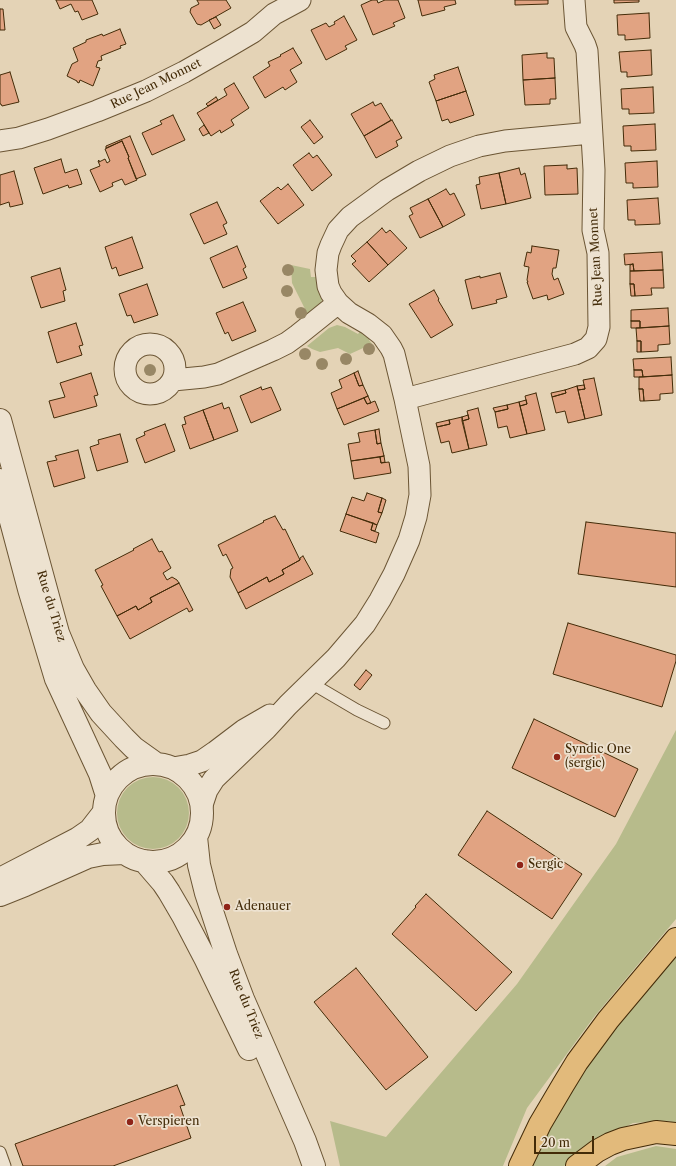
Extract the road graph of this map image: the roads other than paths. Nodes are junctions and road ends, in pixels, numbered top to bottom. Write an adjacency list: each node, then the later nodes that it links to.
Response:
1 (300, 0): 3 (street, Rue Jean Monnet)
2 (574, 0): 4 (street, Rue Jean Monnet)
3 (271, 7): 5 (street, Rue Jean Monnet)
4 (591, 133): 6 (street); 8 (street, Rue Jean Monnet)
5 (0, 141)
6 (338, 303): 7 (street); 8 (street)
7 (173, 380)
8 (405, 399): 11 (street)
9 (0, 420): 14 (street, Rue du Triez)
10 (0, 480): 15 (street, Rue du Triez)
11 (311, 683): 12 (street); 13 (lane)
12 (288, 705): 14 (street); 16 (street)
13 (384, 723)
14 (164, 766): 15 (street); 16 (street)
15 (105, 804): 18 (street); 19 (street)
16 (202, 805): 17 (street)
17 (196, 837): 18 (street); 26 (street, Rue du Triez)
18 (134, 857): 20 (street); 25 (street, Rue du Triez)
19 (0, 879)
20 (0, 895)
21 (676, 939): 27 (highway)
22 (676, 1134): 28 (highway)
23 (0, 1152): 24 (lane)
24 (5, 1166)
25 (299, 1166)
26 (314, 1166)
27 (520, 1166)
28 (577, 1166)

